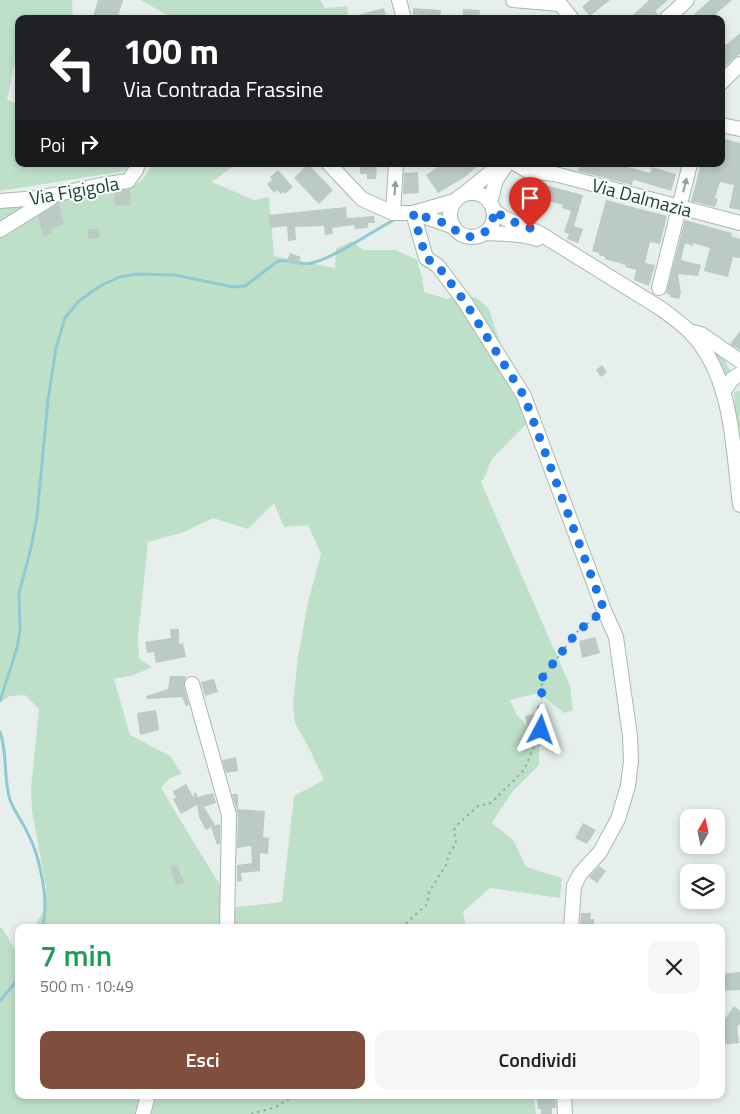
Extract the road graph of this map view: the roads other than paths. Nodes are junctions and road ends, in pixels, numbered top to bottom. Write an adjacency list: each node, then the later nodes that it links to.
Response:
1 (399, 0): 5 (street)
2 (512, 0): 4 (street)
3 (687, 0): 7 (street)
4 (560, 2): 6 (street)
5 (403, 15)
6 (569, 15)
7 (670, 15)
8 (740, 64): 9 (street)
9 (725, 79)
10 (725, 126): 11 (street)
11 (740, 129)
12 (137, 167): 20 (street, Via Figigola)
13 (332, 167): 25 (street)
14 (396, 167): 25 (street, one-way to 14)
15 (498, 167): 21 (street)
16 (505, 167): 19 (street)
17 (522, 167): 19 (street, Via Dalmazia); 24 (street, Via Dalmazia)
18 (689, 167): 24 (street, one-way to 18)
19 (498, 178): 23 (street)
20 (56, 195): 22 (street, Via Figigola); 29 (street)
21 (459, 198): 23 (street); 26 (street); 28 (street)
22 (0, 201)
23 (492, 207): 30 (street); 31 (street)
24 (679, 207): 27 (street, Via Dalmazia); 32 (street)
25 (393, 213): 26 (street)
26 (413, 213): 28 (street); 40 (street)
27 (740, 223)
28 (454, 228): 30 (street)
29 (0, 230)
30 (484, 233): 31 (street)
31 (566, 251): 33 (street)
32 (659, 288)
33 (690, 331): 34 (street); 36 (street)
34 (740, 361)
35 (740, 374): 36 (street)
36 (723, 393): 37 (street)
37 (740, 505)
38 (192, 684): 39 (street)
39 (227, 924)
40 (571, 924)
41 (147, 1099): 43 (street)
42 (564, 1099): 44 (street)
43 (142, 1114)
44 (564, 1114)

